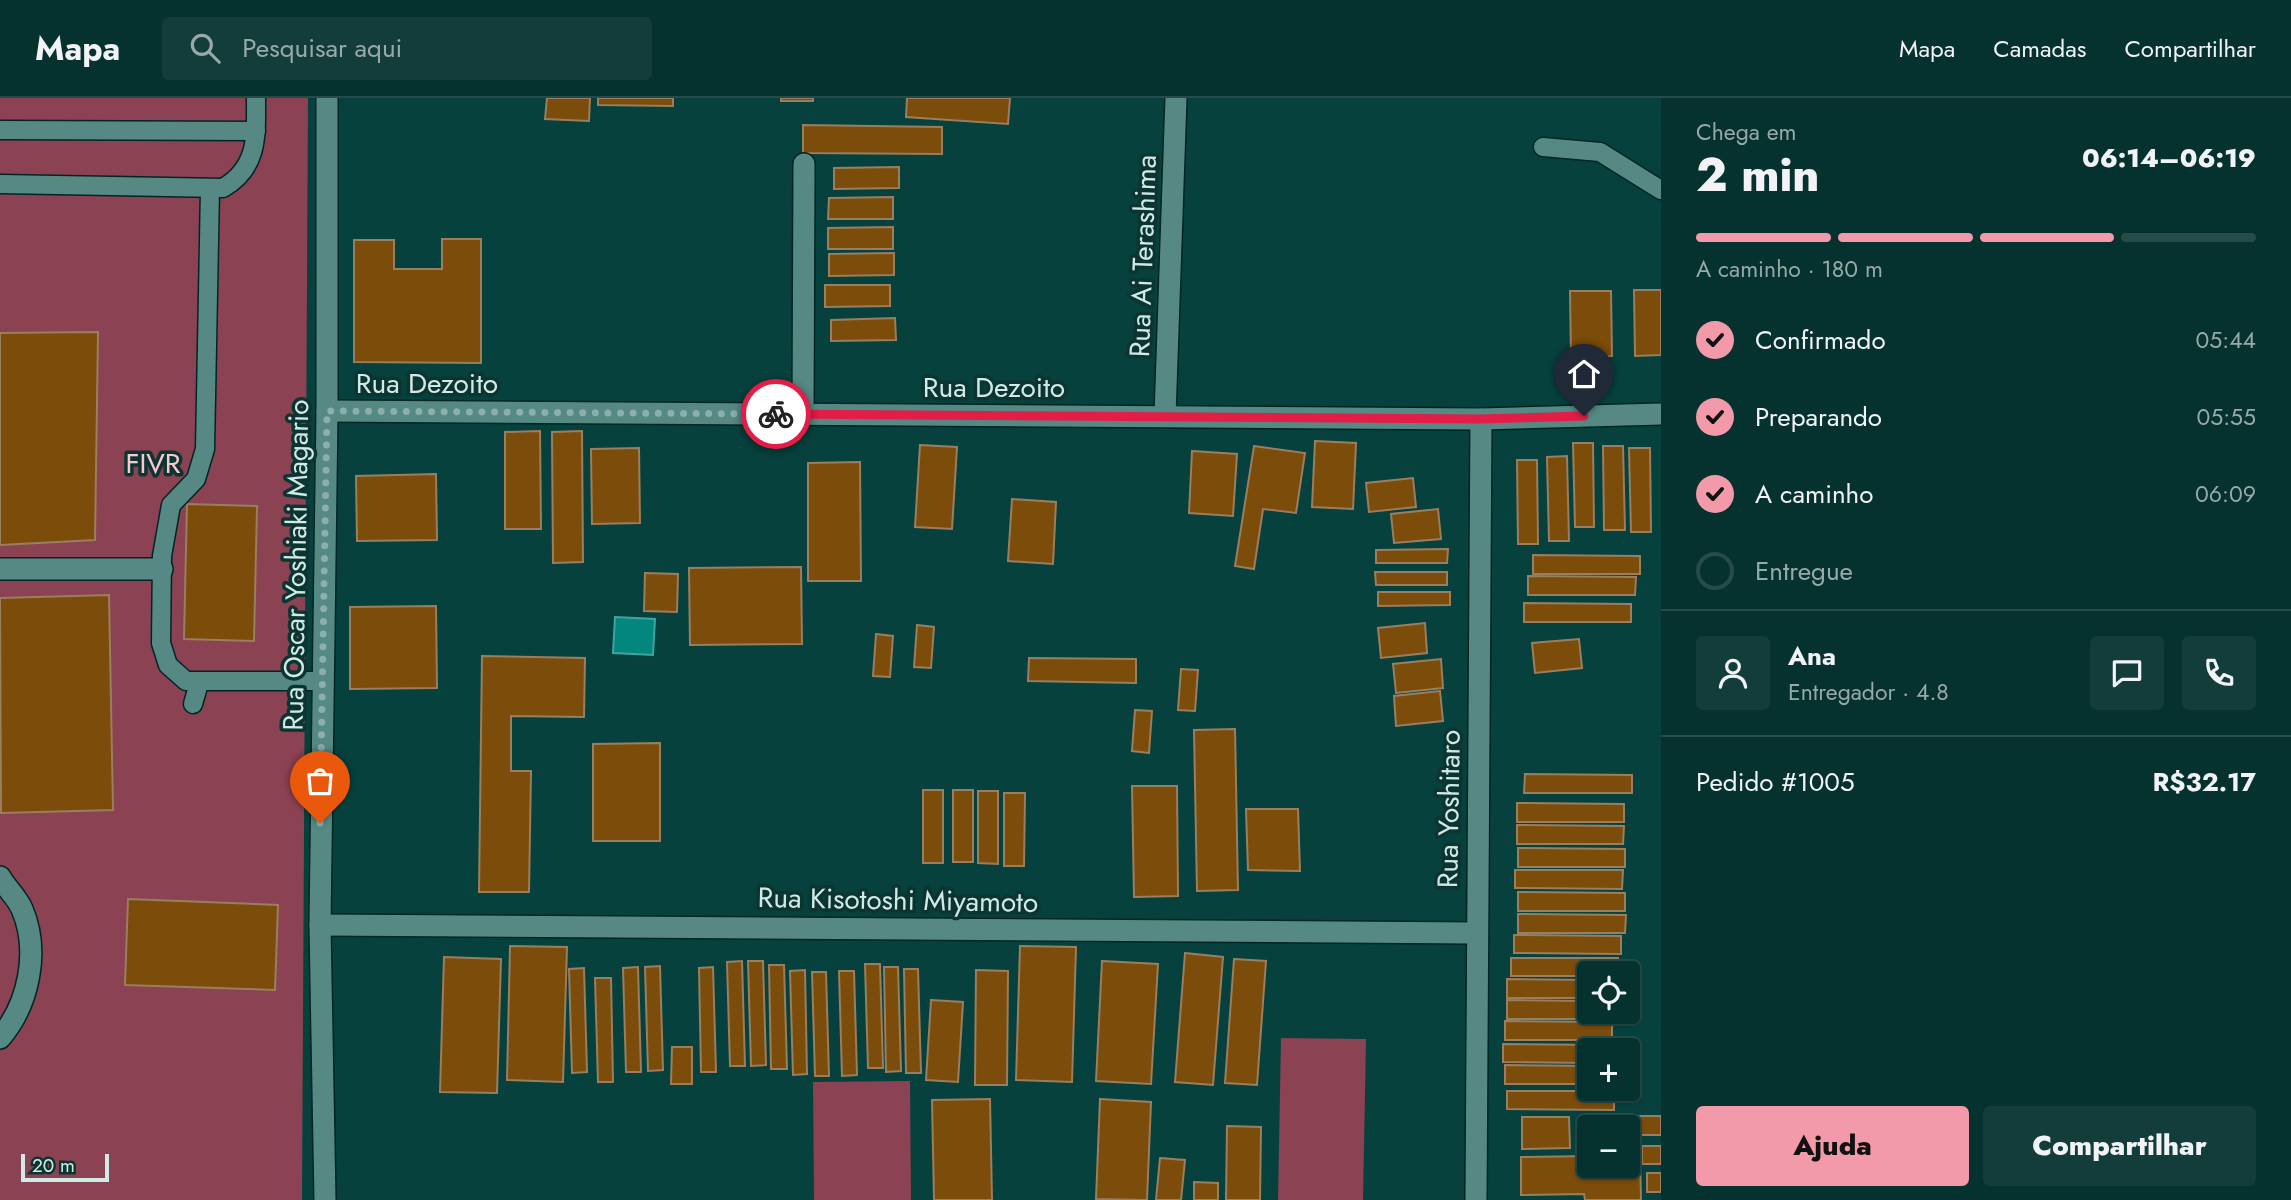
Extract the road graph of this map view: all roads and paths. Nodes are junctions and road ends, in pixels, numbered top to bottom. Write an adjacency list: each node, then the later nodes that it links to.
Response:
1 (256, 98): 5 (lane)
2 (327, 98): 11 (street, Rua Oscar Yoshiaki Magario)
3 (1176, 98): 14 (street, Rua Ai Terashima)
4 (0, 130): 5 (lane)
5 (256, 131): 9 (lane)
6 (1543, 147): 10 (lane)
7 (804, 164): 12 (street)
8 (0, 184): 9 (lane)
9 (210, 189): 17 (lane)
10 (1661, 190)
11 (327, 411): 12 (street, Rua Dezoito); 18 (street, Rua Oscar Yoshiaki Magario)
12 (803, 414): 14 (street, Rua Dezoito)
13 (1661, 414): 15 (street, Rua Dezoito)
14 (1165, 416): 15 (street, Rua Dezoito)
15 (1481, 419): 23 (street, Rua Yoshitaro)
16 (0, 569): 17 (street)
17 (162, 569): 19 (lane)
18 (321, 681): 19 (lane); 22 (street, Rua Oscar Yoshiaki Magario)
19 (199, 683): 20 (lane)
20 (193, 704)
21 (0, 877): 24 (street)
22 (320, 925): 23 (street, Rua Kisotoshi Miyamoto); 25 (street, Rua Oscar Yoshiaki Magario)
23 (1475, 933): 26 (street, Rua Yoshitaro)
24 (0, 1038)
25 (325, 1200)
26 (1476, 1200)

